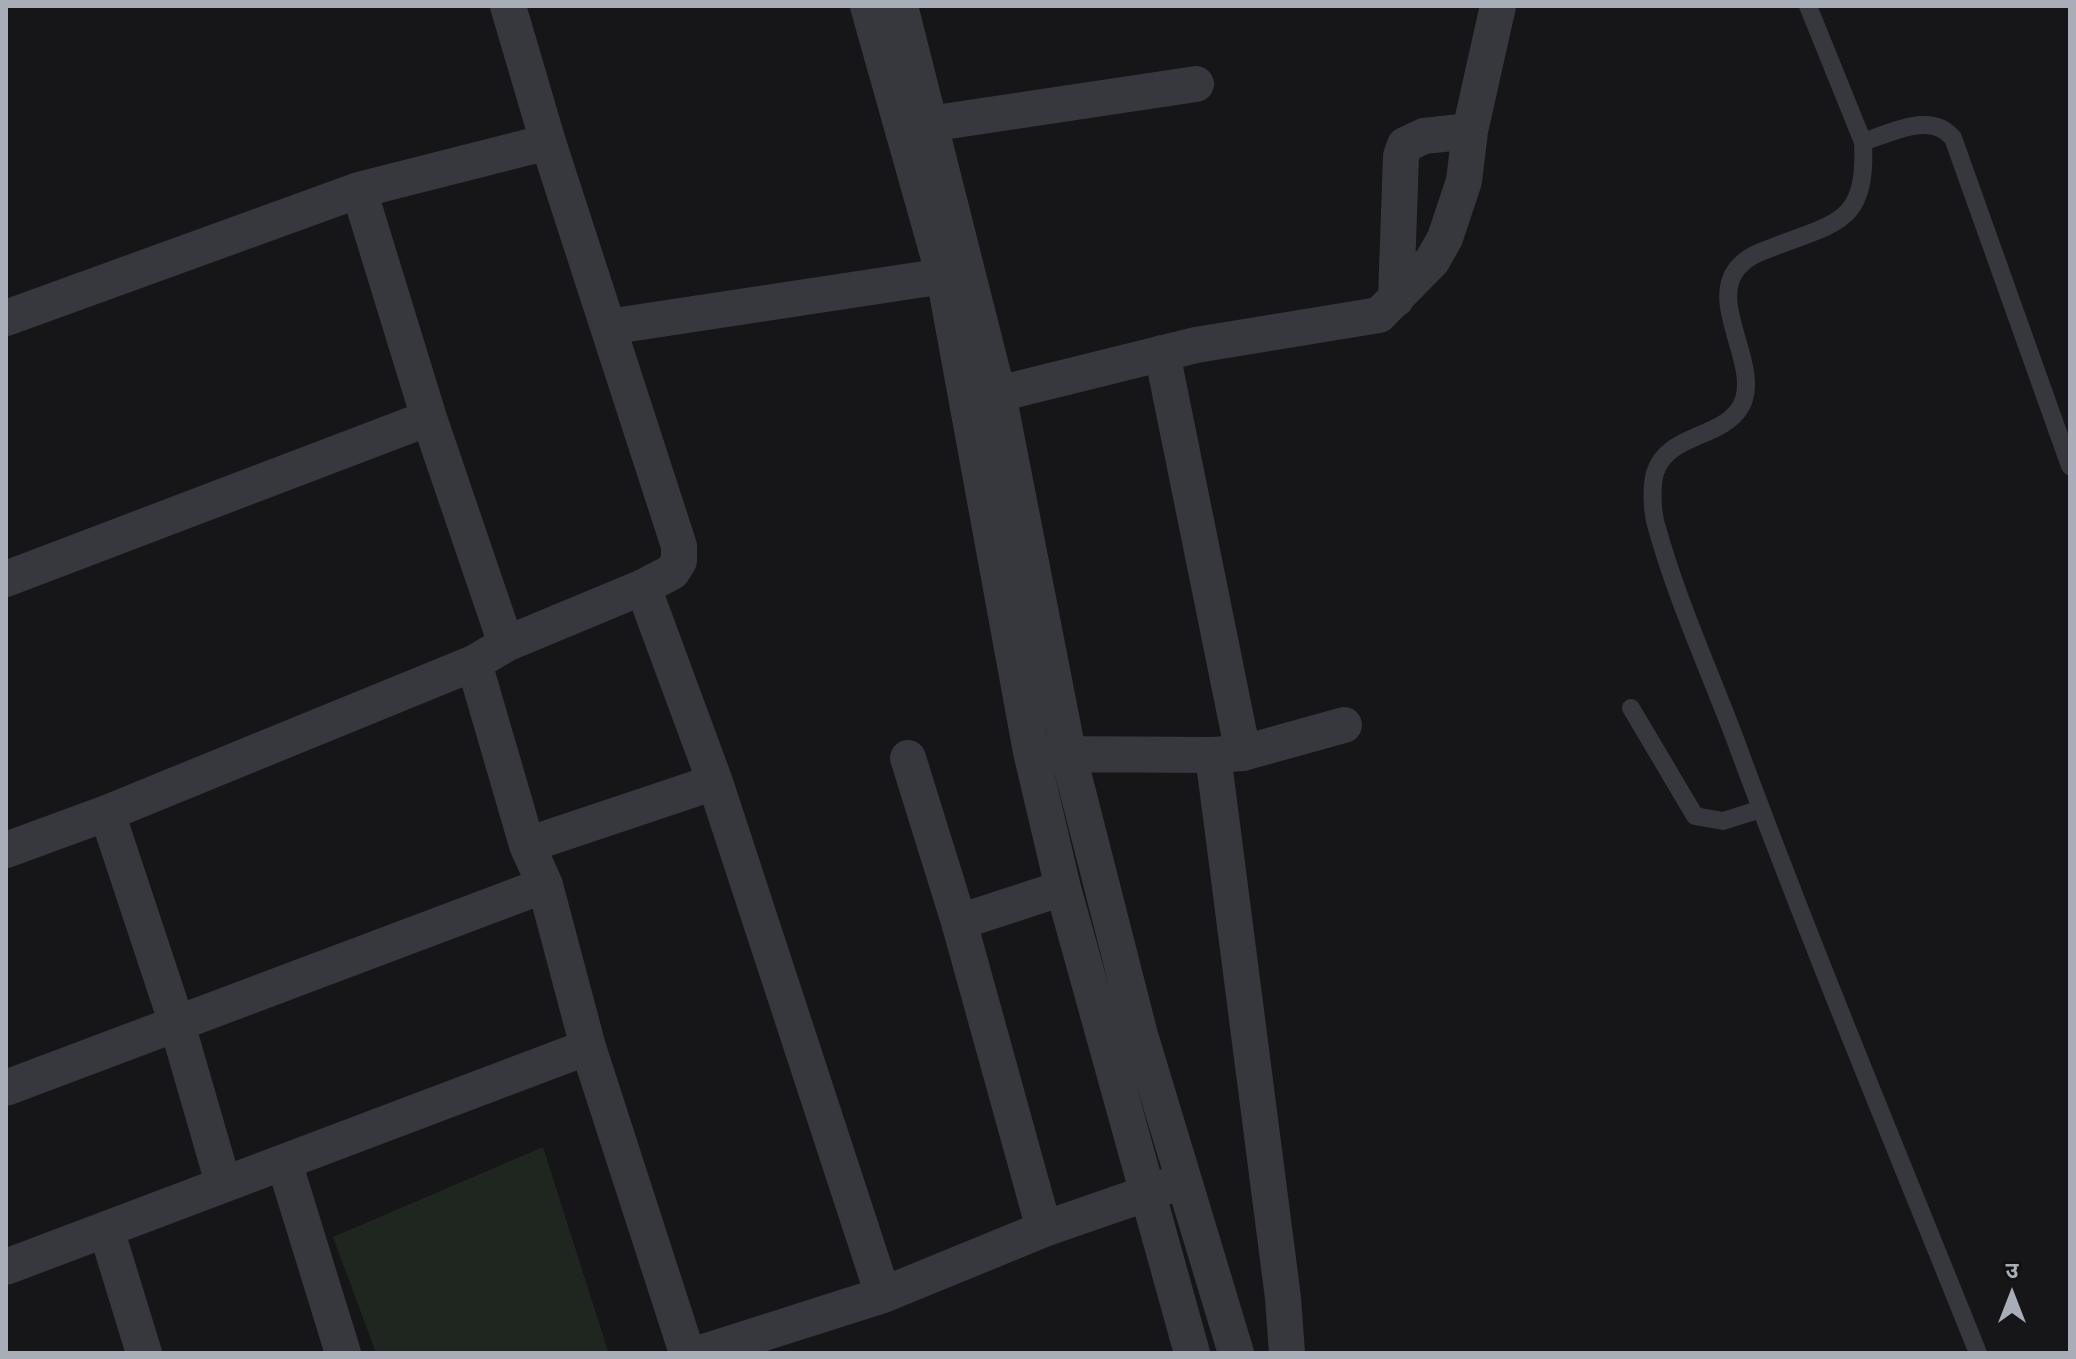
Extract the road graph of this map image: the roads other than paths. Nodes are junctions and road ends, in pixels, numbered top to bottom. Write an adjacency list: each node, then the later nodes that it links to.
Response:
1 (508, 6): 9 (street)
2 (868, 6): 12 (street)
3 (900, 6): 7 (street)
4 (1498, 6): 8 (street)
5 (1808, 6): 10 (lane)
6 (1196, 84): 7 (street)
7 (929, 124): 17 (street)
8 (1470, 131): 13 (street); 13 (street)
9 (548, 142): 11 (street); 15 (street)
10 (1863, 142): 19 (lane); 31 (lane)
11 (359, 190): 14 (street); 18 (street)
12 (944, 276): 15 (street); 26 (street)
13 (1396, 299): 16 (street)
14 (6, 318)
15 (608, 327): 21 (street)
16 (1162, 353): 17 (street); 27 (street)
17 (998, 394): 28 (street)
18 (429, 418): 20 (street); 22 (street)
19 (2070, 466)
20 (8, 572)
21 (643, 587): 22 (street); 30 (street)
22 (506, 644): 23 (street)
23 (474, 663): 32 (street); 33 (street)
24 (1631, 708): 31 (lane)
25 (1344, 725): 27 (street)
26 (1031, 752): 28 (street); 36 (street)
27 (1228, 754): 28 (street); 55 (street)
28 (1069, 757): 42 (street)
29 (908, 758): 37 (street)
30 (715, 782): 33 (street); 48 (street)
31 (1761, 809): 56 (lane)
32 (107, 813): 34 (street); 38 (street)
33 (527, 845): 35 (street)
34 (6, 850)
35 (545, 885): 38 (street); 39 (street)
36 (1063, 888): 37 (street); 44 (street)
37 (959, 922): 46 (street)
38 (177, 1024): 40 (street); 43 (street)
39 (588, 1047): 41 (street); 51 (street)
40 (6, 1088)
41 (284, 1162): 43 (street); 50 (street)
42 (1184, 1180): 44 (street); 54 (street)
43 (223, 1183): 45 (street)
44 (1151, 1193): 46 (street); 53 (street)
45 (106, 1229): 47 (street); 49 (street)
46 (1044, 1229): 48 (street)
47 (6, 1267)
48 (883, 1295): 52 (street)
49 (144, 1353)
50 (343, 1353)
51 (687, 1353)
52 (701, 1353)
53 (1192, 1353)
54 (1236, 1353)
55 (1287, 1353)
56 (1978, 1353)

